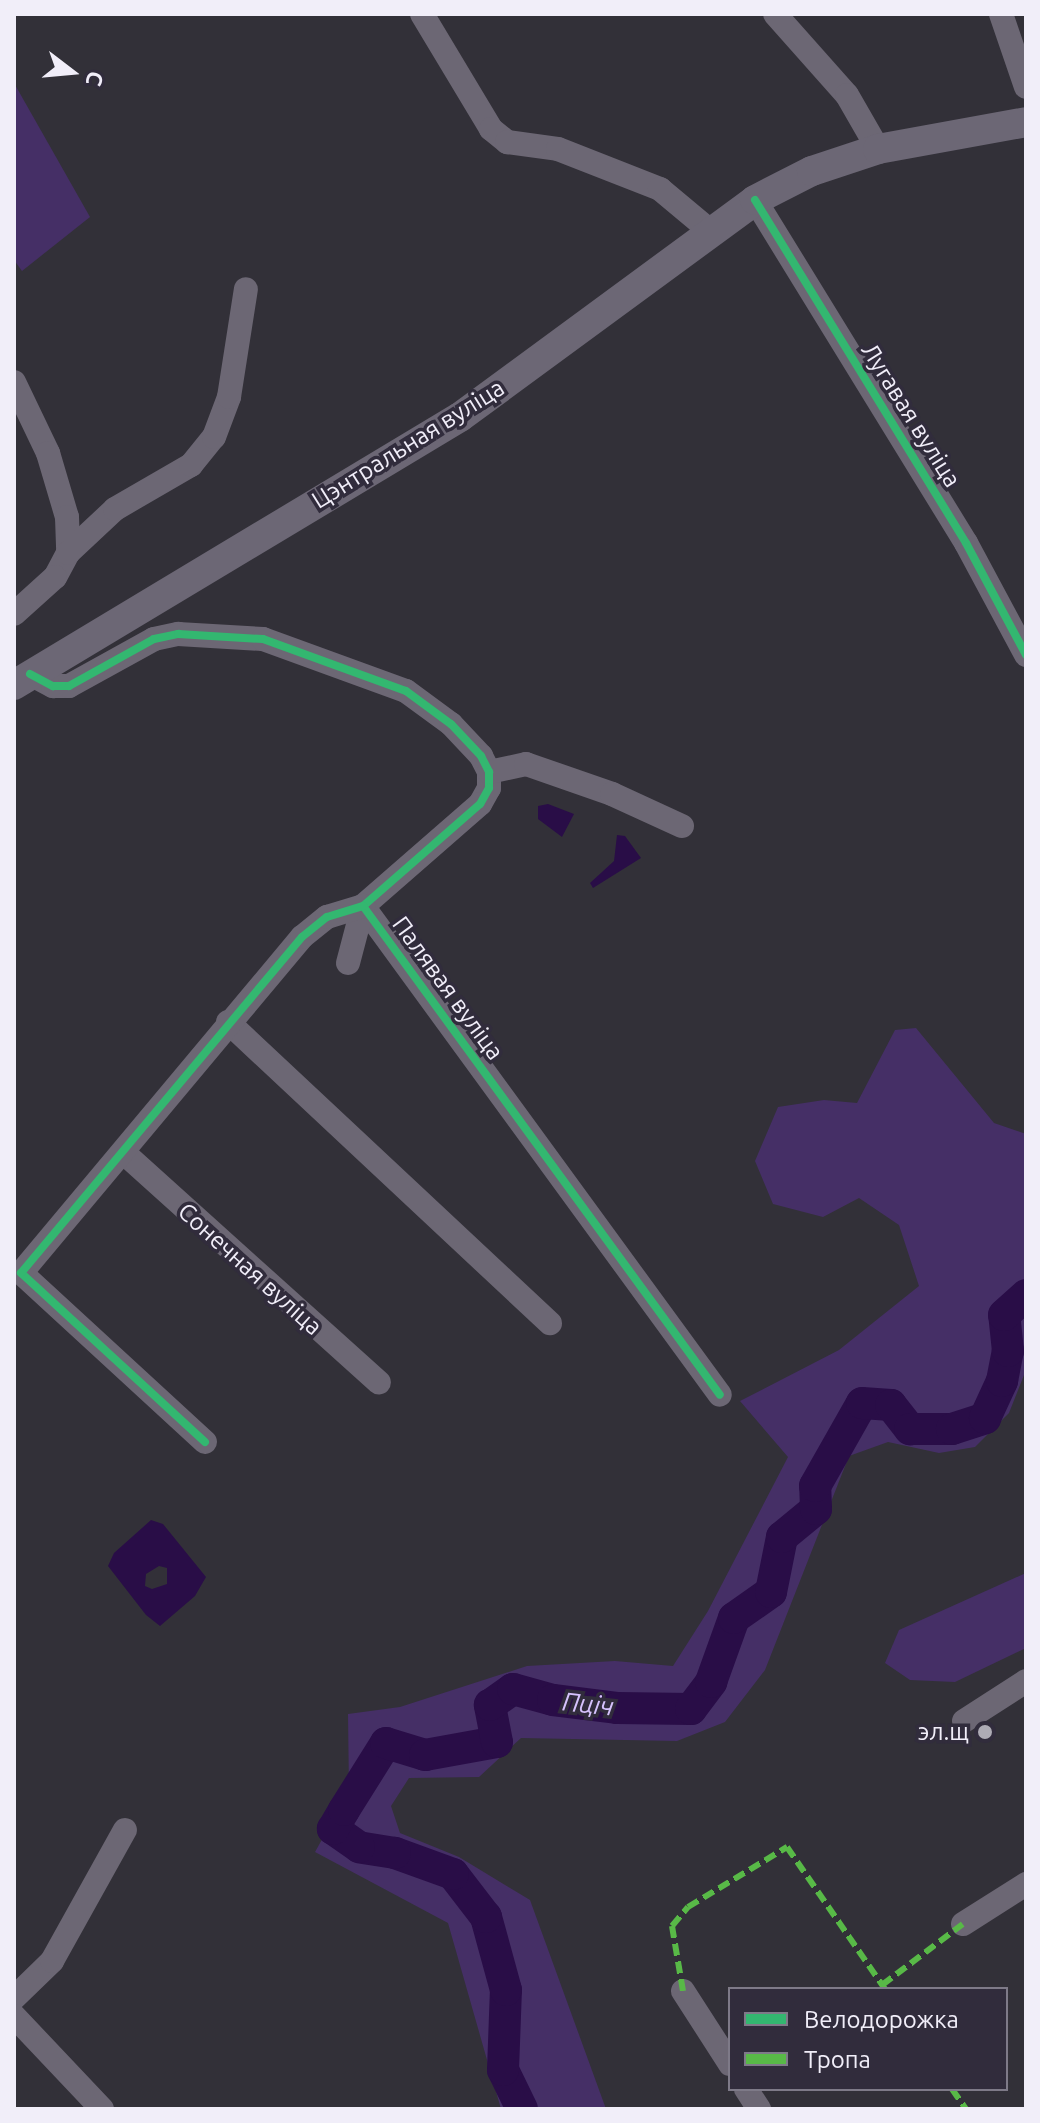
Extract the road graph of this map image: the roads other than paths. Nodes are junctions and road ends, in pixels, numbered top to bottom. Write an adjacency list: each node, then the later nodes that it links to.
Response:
1 (422, 14): 8 (street)
2 (775, 14): 6 (street)
3 (1001, 14): 4 (street)
4 (1026, 87)
5 (1026, 122): 6 (main road, Цэнтральная вуліца)
6 (878, 149): 7 (main road, Цэнтральная вуліца)
7 (755, 200): 8 (main road, Цэнтральная вуліца); 13 (street, Лугавая вуліца)
8 (709, 230): 14 (main road, Цэнтральная вуліца)
9 (246, 289): 11 (street)
10 (14, 382): 11 (street)
11 (68, 553): 12 (street)
12 (14, 614)
13 (1026, 655)
14 (22, 680): 15 (street)
15 (489, 772): 16 (street); 17 (street, Палявая вуліца)
16 (682, 826)
17 (363, 906): 18 (street); 19 (street); 23 (street, Палявая вуліца)
18 (348, 963)
19 (228, 1022): 20 (street); 21 (street)
20 (124, 1153): 22 (street, Сонечная вуліца); 24 (street)
21 (550, 1323)
22 (379, 1383)
23 (720, 1395)
24 (205, 1442)
25 (1026, 1681): 26 (street)
26 (964, 1721)
27 (125, 1830): 31 (street)
28 (1026, 1884): 29 (street)
29 (963, 1924)
30 (683, 1991): 33 (street)
31 (14, 1998)
32 (14, 2016): 35 (street)
33 (728, 2061)
34 (747, 2091): 36 (street)
35 (102, 2109)
36 (759, 2109)

